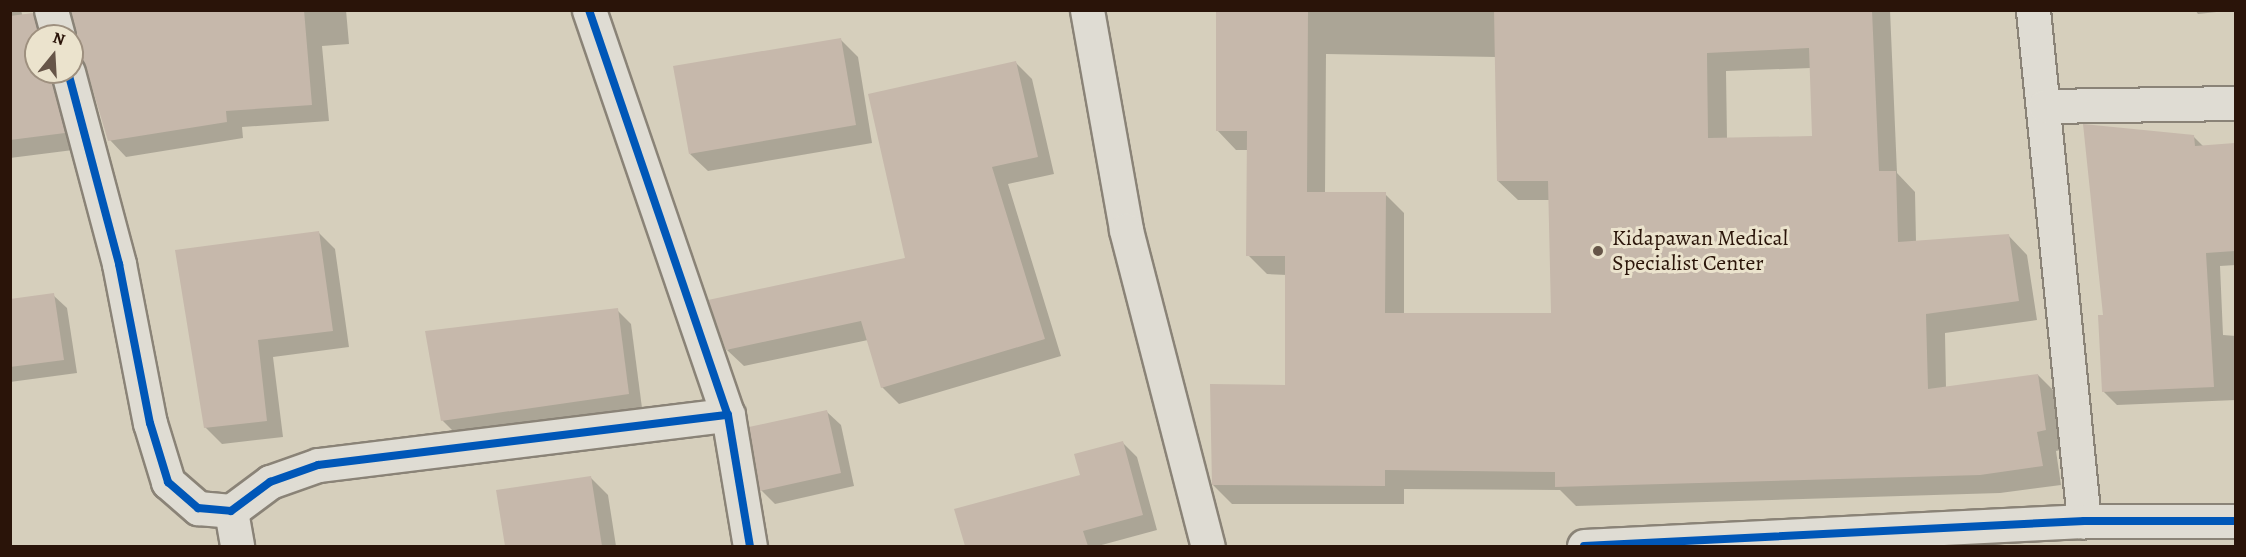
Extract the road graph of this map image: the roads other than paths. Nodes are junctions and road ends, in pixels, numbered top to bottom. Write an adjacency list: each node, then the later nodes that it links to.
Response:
1 (589, 10): 7 (street)
2 (1087, 10): 14 (street)
3 (2033, 10): 6 (street)
4 (71, 84): 8 (street)
5 (2235, 102): 6 (street)
6 (2045, 106): 9 (street)
7 (728, 415): 8 (street); 13 (street)
8 (231, 511): 12 (street)
9 (2084, 521): 11 (street); 15 (street)
10 (2235, 521): 11 (street)
11 (2126, 535)
12 (237, 546)
13 (750, 546)
14 (1208, 546)
15 (1584, 546)

